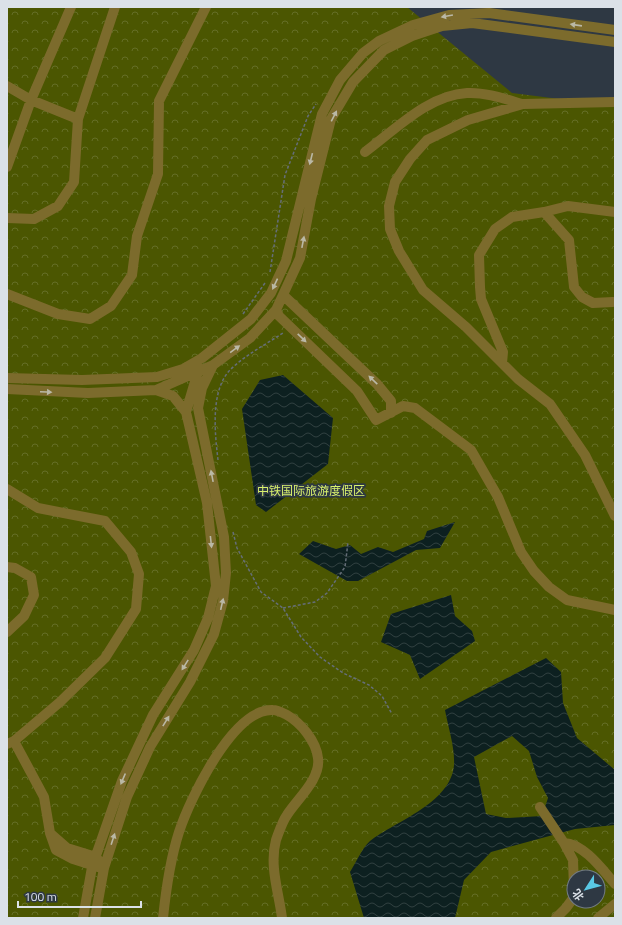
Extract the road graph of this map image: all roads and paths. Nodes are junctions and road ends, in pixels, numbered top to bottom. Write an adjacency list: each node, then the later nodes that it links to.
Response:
1 (71, 7): 7 (street)
2 (115, 7): 10 (street)
3 (206, 7): 16 (street)
4 (615, 30): 21 (street, one-way to 21)
5 (615, 42): 17 (street, one-way to 5)
6 (7, 86): 7 (street)
7 (31, 100): 10 (street); 12 (street)
8 (615, 102): 9 (street)
9 (523, 104): 11 (street); 22 (street)
10 (78, 120): 15 (street)
11 (365, 152)
12 (7, 167)
13 (544, 212): 14 (street); 18 (street); 22 (street)
14 (615, 212)
15 (7, 218)
16 (7, 294)
17 (283, 294): 19 (street); 33 (street, one-way to 17)
18 (613, 302)
19 (276, 310): 20 (street); 23 (street, one-way to 19)
20 (292, 328): 33 (street, one-way to 33); 34 (path)
21 (202, 358): 24 (street); 25 (street)
22 (502, 363): 36 (street)
23 (213, 365): 24 (street); 31 (street)
24 (198, 371): 27 (street); 30 (street)
25 (157, 377): 26 (street); 27 (street)
26 (7, 378)
27 (168, 385): 29 (street); 30 (street)
28 (7, 389): 29 (street, one-way to 29)
29 (156, 390): 32 (street)
30 (189, 402): 31 (street); 32 (street)
31 (198, 408): 49 (street, one-way to 31)
32 (186, 412): 48 (street, one-way to 48)
33 (391, 413): 42 (street)
34 (219, 461)
35 (7, 489): 45 (street)
36 (613, 505): 37 (street)
37 (615, 516)
38 (232, 528): 41 (path)
39 (348, 542): 41 (path)
40 (7, 567): 43 (street)
41 (283, 608): 44 (path)
42 (615, 610)
43 (7, 632)
44 (392, 714)
45 (10, 742): 48 (street)
46 (540, 807): 47 (street)
47 (564, 843): 50 (street); 51 (street)
48 (94, 862): 49 (street); 54 (street)
49 (104, 868): 55 (street)
50 (573, 869)
51 (615, 884)
52 (615, 904): 59 (street)
53 (566, 908): 58 (street)
54 (83, 918)
55 (95, 918)
56 (163, 918): 57 (street)
57 (282, 918)
58 (556, 918)
59 (598, 918)

